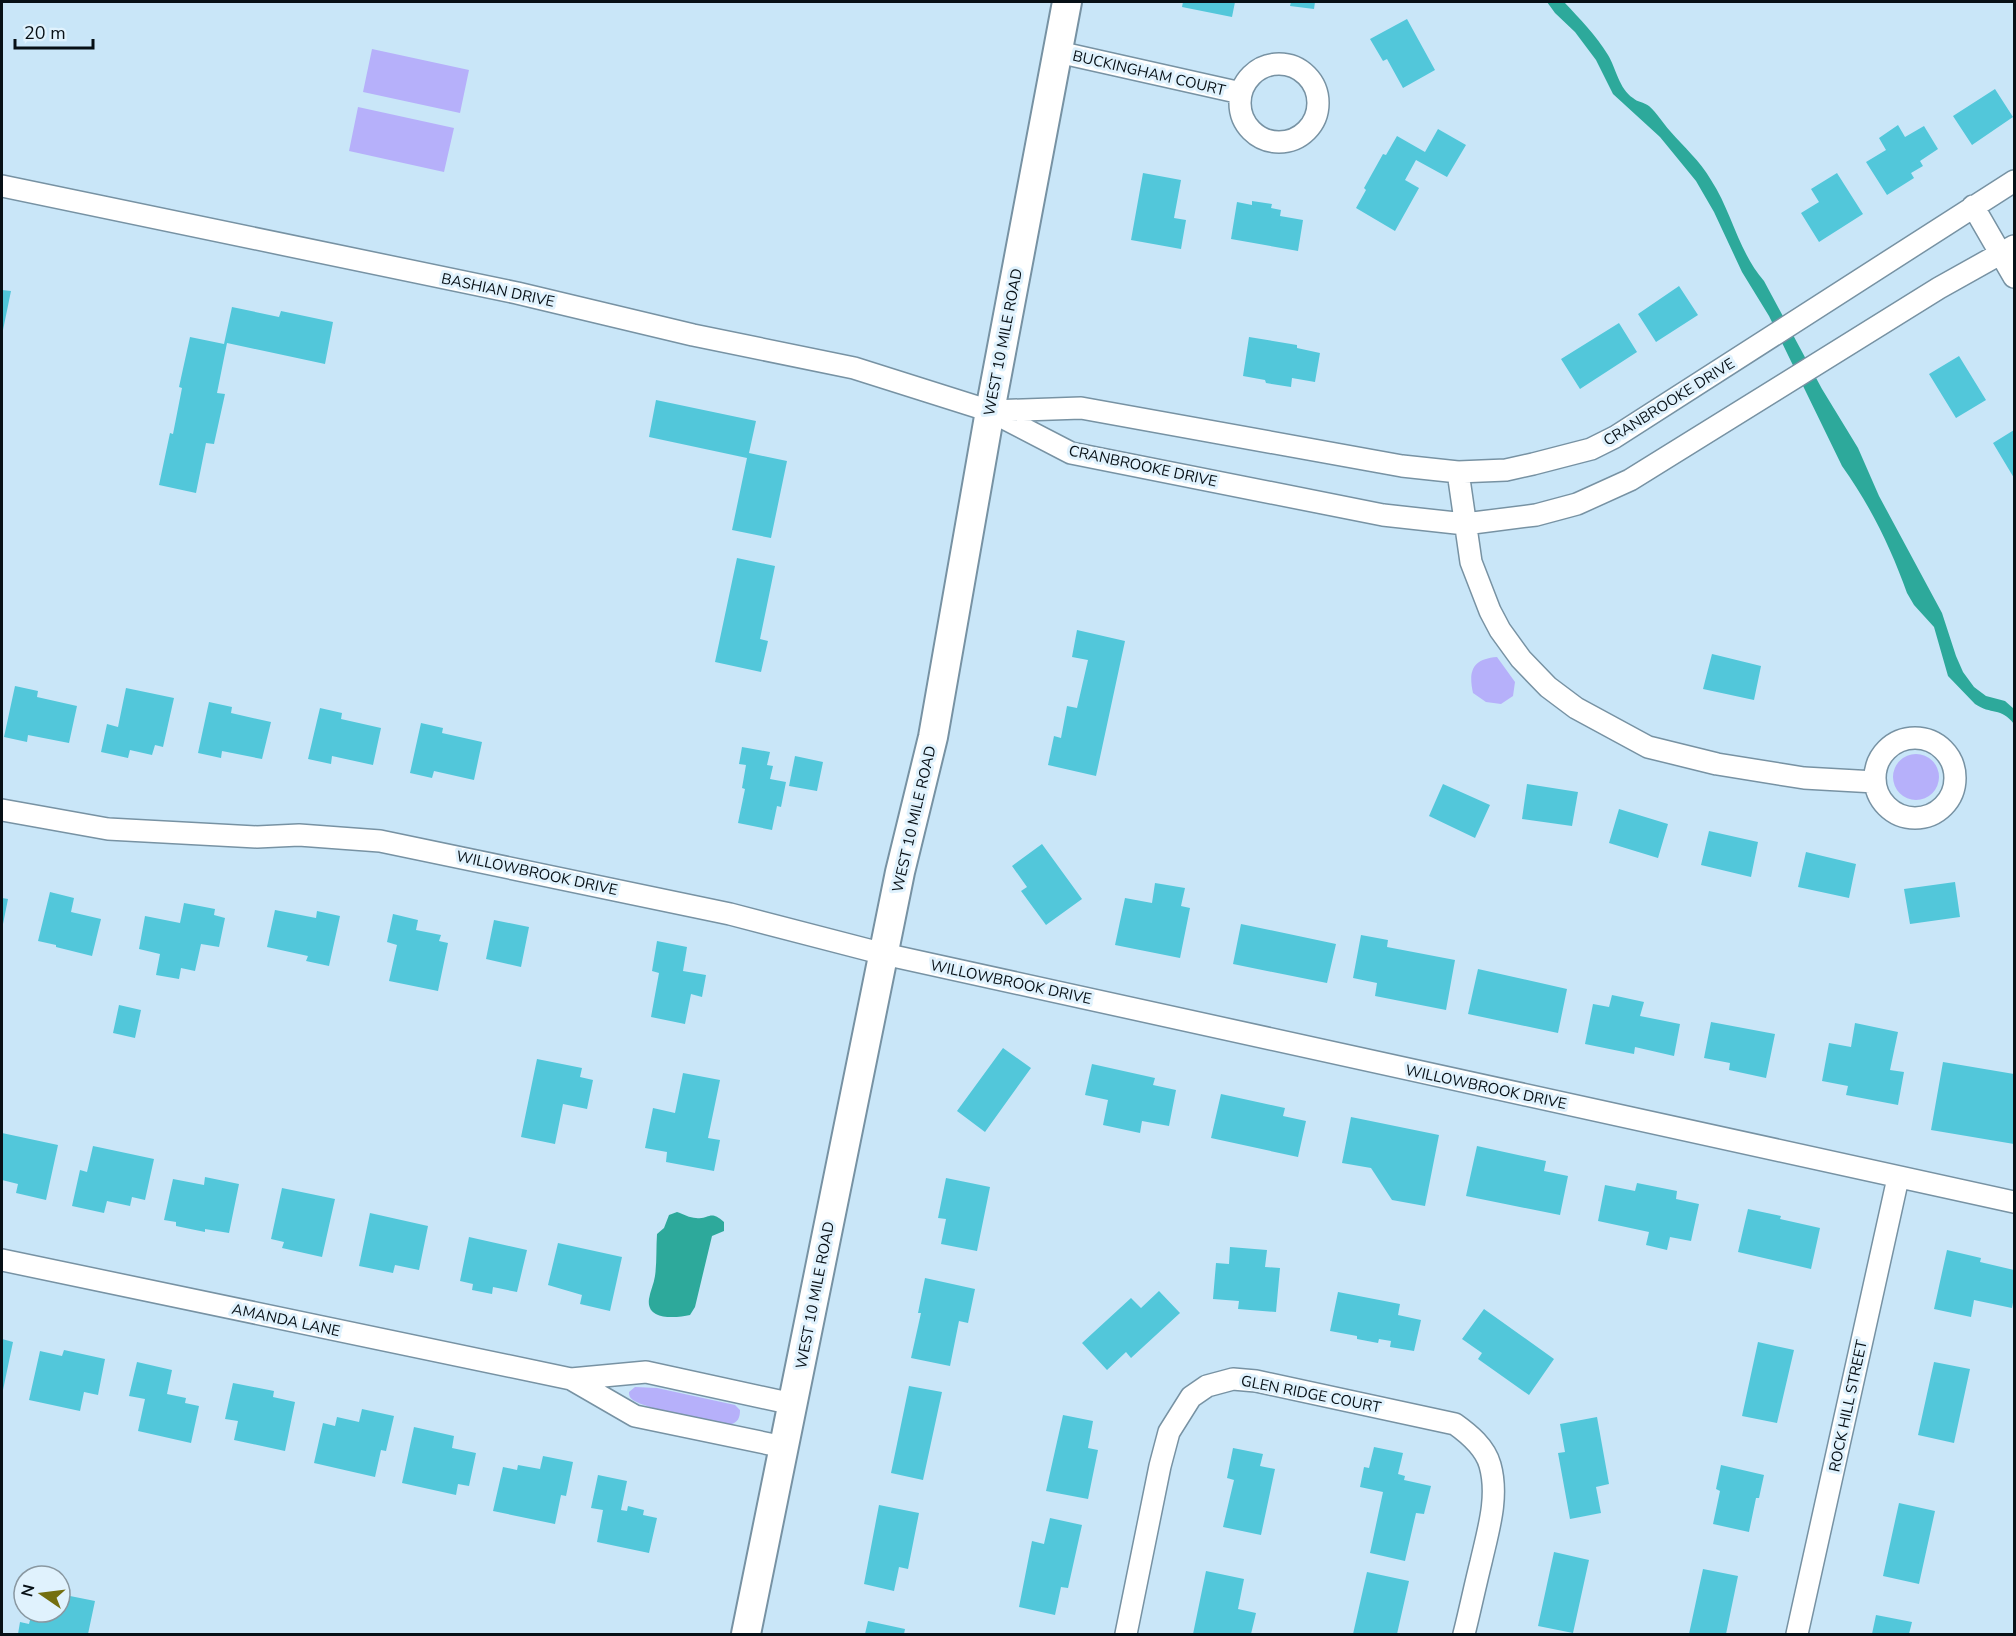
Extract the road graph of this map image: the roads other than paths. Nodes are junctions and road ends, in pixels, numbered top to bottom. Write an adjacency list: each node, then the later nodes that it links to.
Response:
1 (1067, 2): 2 (main road, WEST 10 MILE ROAD)
2 (1058, 52): 3 (street, BUCKINGHAM COURT); 9 (main road, WEST 10 MILE ROAD)
3 (1241, 93)
4 (2014, 181): 6 (street, CRANBROOKE DRIVE)
5 (2, 186): 9 (street, BASHIAN DRIVE)
6 (1973, 206): 7 (street); 10 (street, CRANBROOKE DRIVE)
7 (2008, 250): 8 (street); 11 (street, CRANBROOKE DRIVE)
8 (2014, 277)
9 (990, 411): 10 (street, CRANBROOKE DRIVE); 11 (street, CRANBROOKE DRIVE); 14 (main road, WEST 10 MILE ROAD)
10 (1458, 472): 11 (street)
11 (1464, 524): 12 (street)
12 (1875, 782)
13 (2, 810): 14 (street, WILLOWBROOK DRIVE)
14 (884, 954): 15 (street, WILLOWBROOK DRIVE); 19 (main road, WEST 10 MILE ROAD)
15 (1898, 1178): 16 (street, WILLOWBROOK DRIVE); 24 (street, ROCK HILL STREET)
16 (2014, 1202)
17 (2, 1260): 18 (street, AMANDA LANE)
18 (571, 1379): 19 (street, AMANDA LANE); 20 (street, AMANDA LANE)
19 (793, 1404): 20 (main road, WEST 10 MILE ROAD)
20 (784, 1448): 21 (main road, WEST 10 MILE ROAD)
21 (746, 1635)
22 (1126, 1635): 23 (street, GLEN RIDGE COURT)
23 (1464, 1635)
24 (1797, 1635)

